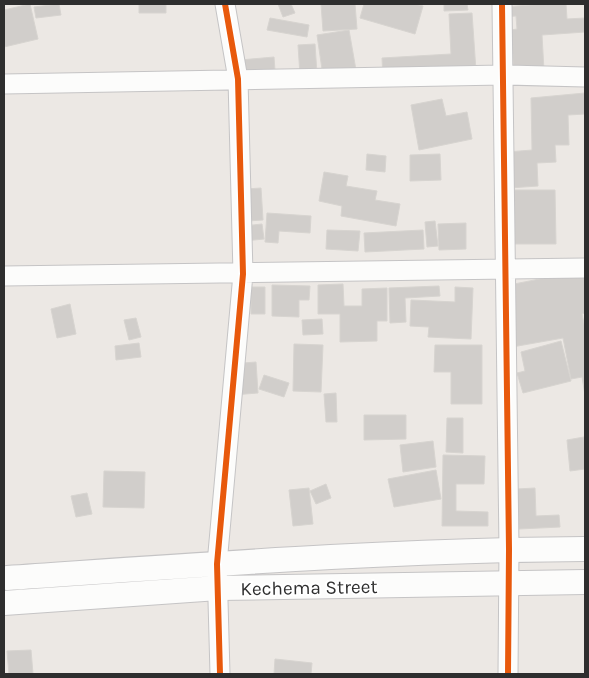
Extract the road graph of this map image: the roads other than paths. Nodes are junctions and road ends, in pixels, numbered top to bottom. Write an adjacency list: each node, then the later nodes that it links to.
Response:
1 (225, 4): 5 (street)
2 (502, 4): 3 (street)
3 (503, 75): 4 (street); 5 (street); 8 (street)
4 (585, 77)
5 (238, 79): 6 (street); 9 (street)
6 (4, 84)
7 (585, 268): 8 (street)
8 (505, 269): 9 (street); 11 (street)
9 (243, 274): 10 (street); 13 (street)
10 (4, 276)
11 (509, 549): 12 (street, Kechema Street); 13 (street, Kechema Street); 15 (street)
12 (585, 549)
13 (217, 564): 16 (street, Kechema Street); 17 (street)
14 (585, 582): 15 (street, Kechema Street)
15 (507, 584): 17 (street, Kechema Street); 19 (street)
16 (4, 587): 17 (street, Kechema Street)
17 (218, 588): 18 (street)
18 (220, 674)
19 (508, 674)

